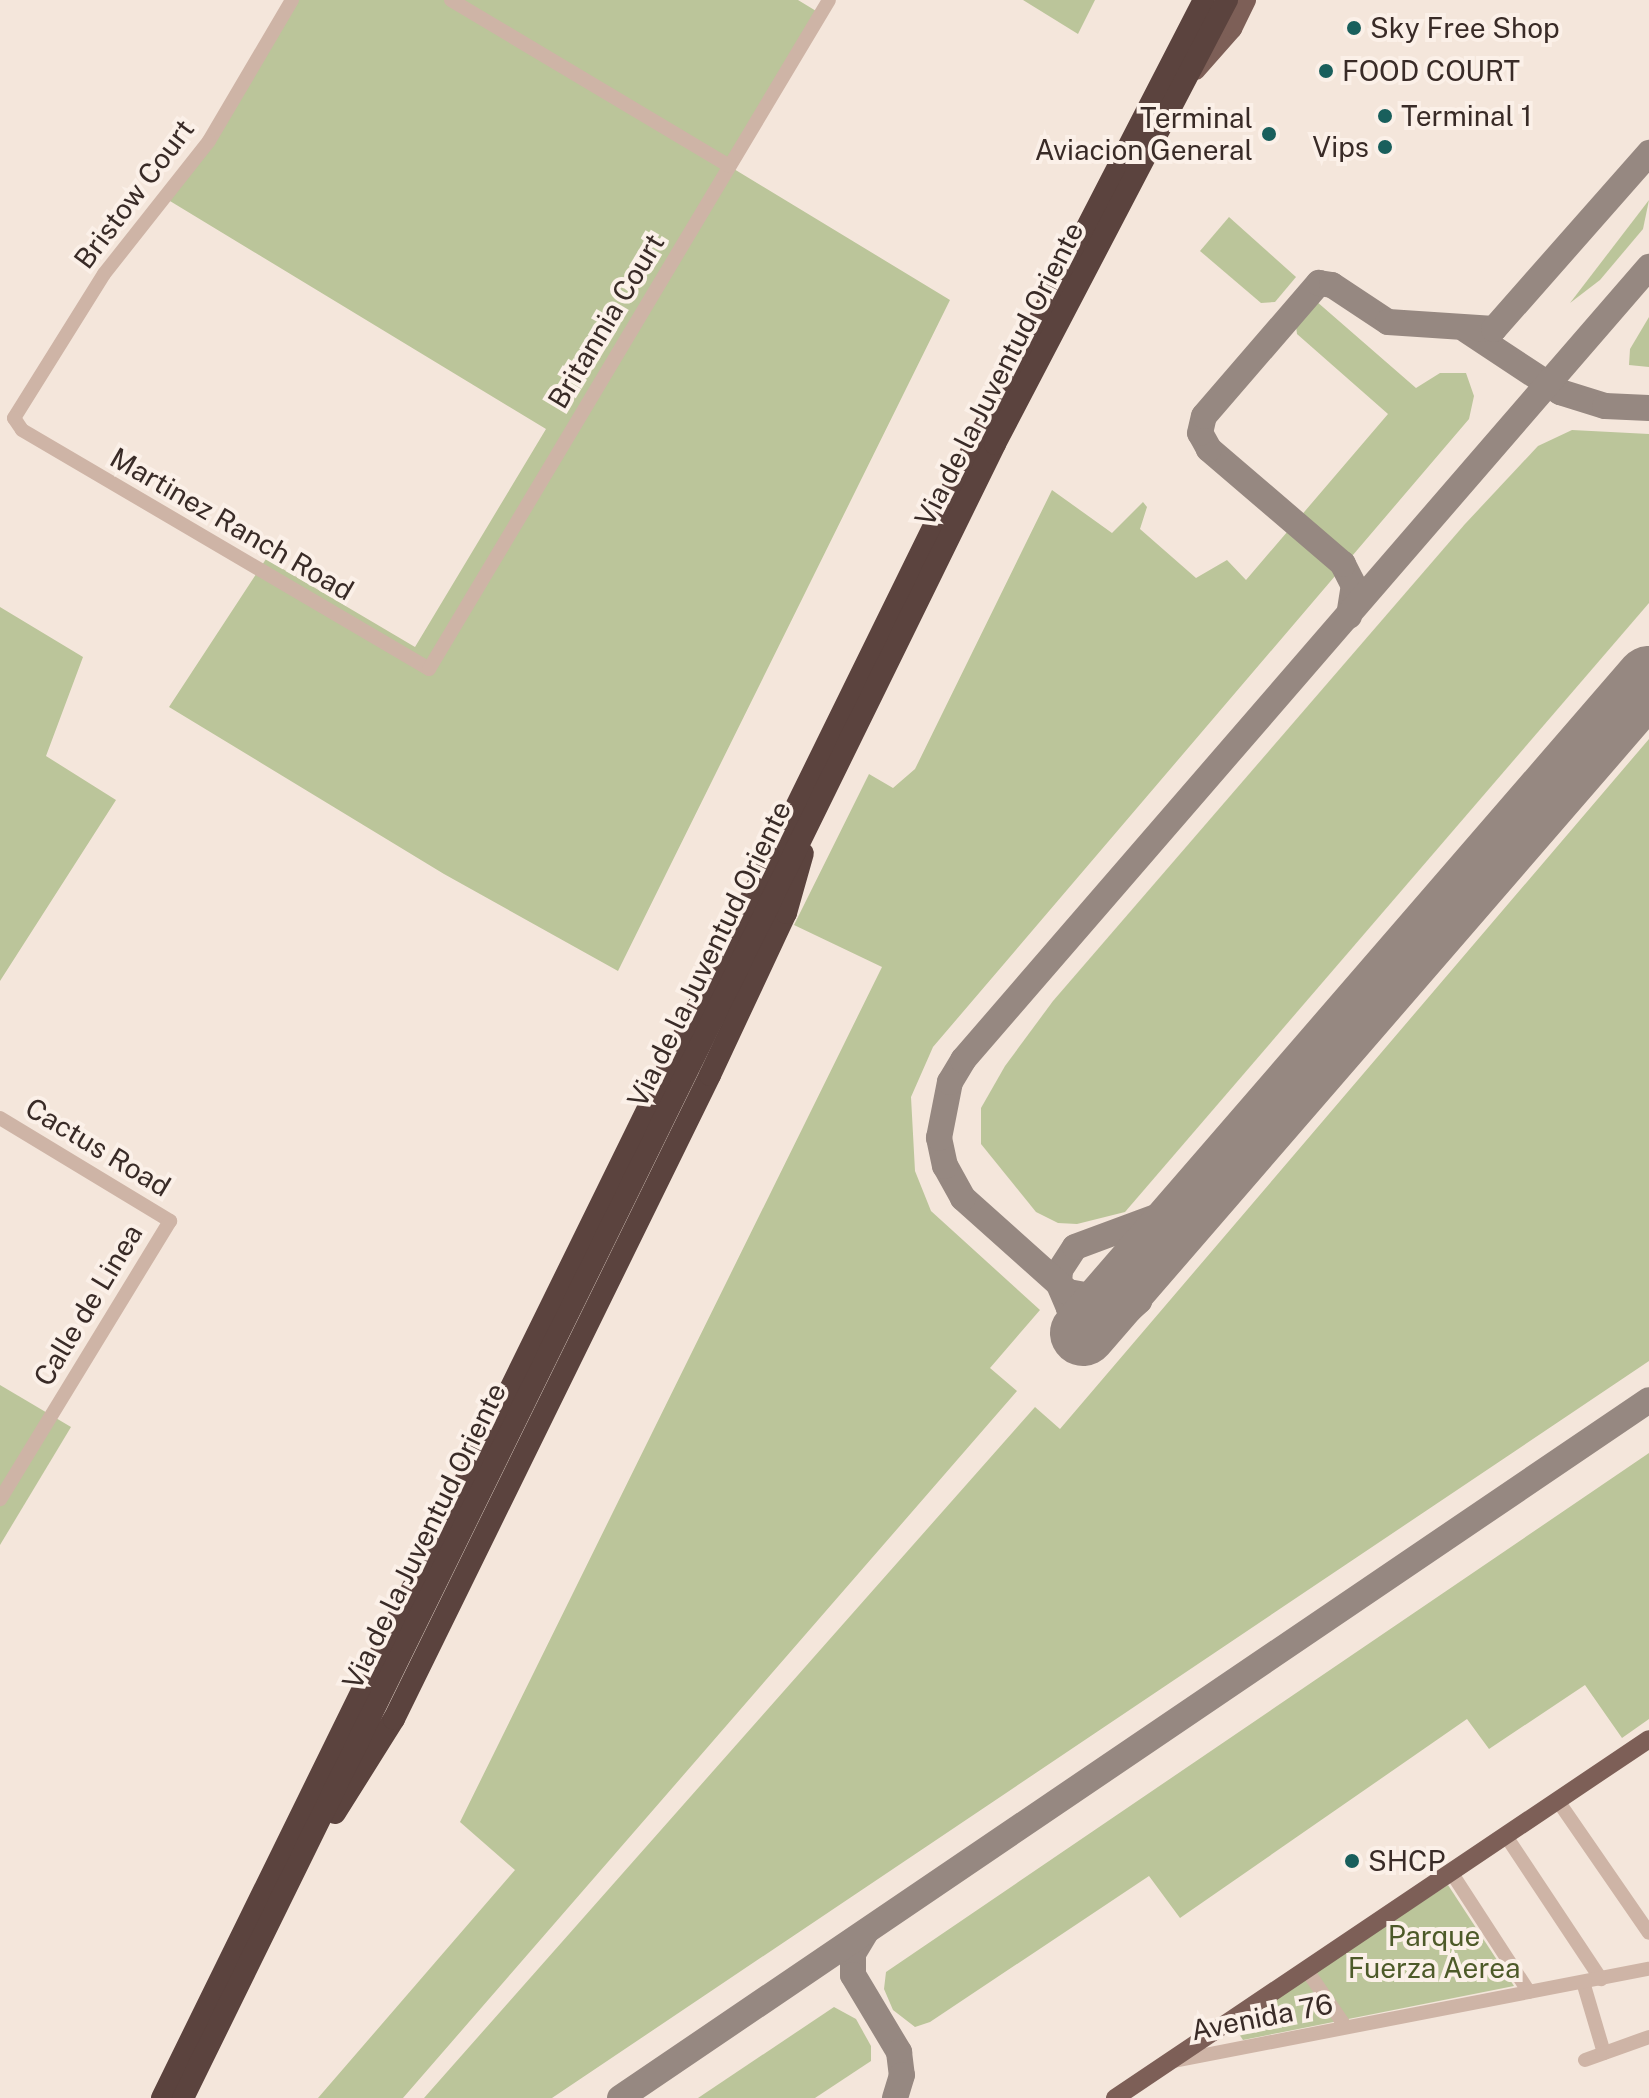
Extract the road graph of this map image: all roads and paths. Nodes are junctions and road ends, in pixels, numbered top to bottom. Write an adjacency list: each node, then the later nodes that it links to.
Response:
1 (292, 0): 9 (street, Bristow Court)
2 (451, 0): 8 (street)
3 (829, 0): 8 (street, Britannia Court)
4 (1204, 0): 10 (highway, Via de la Juventud Oriente)
5 (1227, 0): 7 (highway, Via de la Juventud Oriente)
6 (1247, 0): 7 (main road)
7 (1183, 85): 10 (highway, Via de la Juventud Oriente)
8 (729, 166): 11 (street, Britannia Court)
9 (14, 418): 11 (street, Martinez Ranch Road)
10 (988, 441): 20 (highway, Via de la Juventud Oriente); 20 (highway, Via de la Juventud Oriente)
11 (429, 669)
12 (0, 1118): 13 (street, Cactus Road)
13 (170, 1221): 14 (street, Calle de Linea)
14 (0, 1499)
15 (1649, 1739): 16 (main road)
16 (1558, 1801): 17 (main road); 19 (street)
17 (1506, 1836): 18 (main road); 23 (street)
18 (1451, 1872): 21 (main road); 25 (street)
19 (1649, 1933)
20 (251, 1938): 31 (highway); 32 (highway)
21 (1306, 1969): 26 (street); 30 (main road)
22 (1649, 1969): 23 (street, Avenida 76)
23 (1601, 1979): 24 (street, Avenida 76)
24 (1583, 1982): 25 (street, Avenida 76); 28 (street)
25 (1529, 1992): 26 (street, Avenida 76)
26 (1345, 2026): 30 (street, Avenida 76)
27 (1649, 2037): 28 (street)
28 (1604, 2053): 29 (street)
29 (1585, 2060)
30 (1168, 2062): 33 (main road)
31 (162, 2098)
32 (183, 2098)
33 (1115, 2098)

